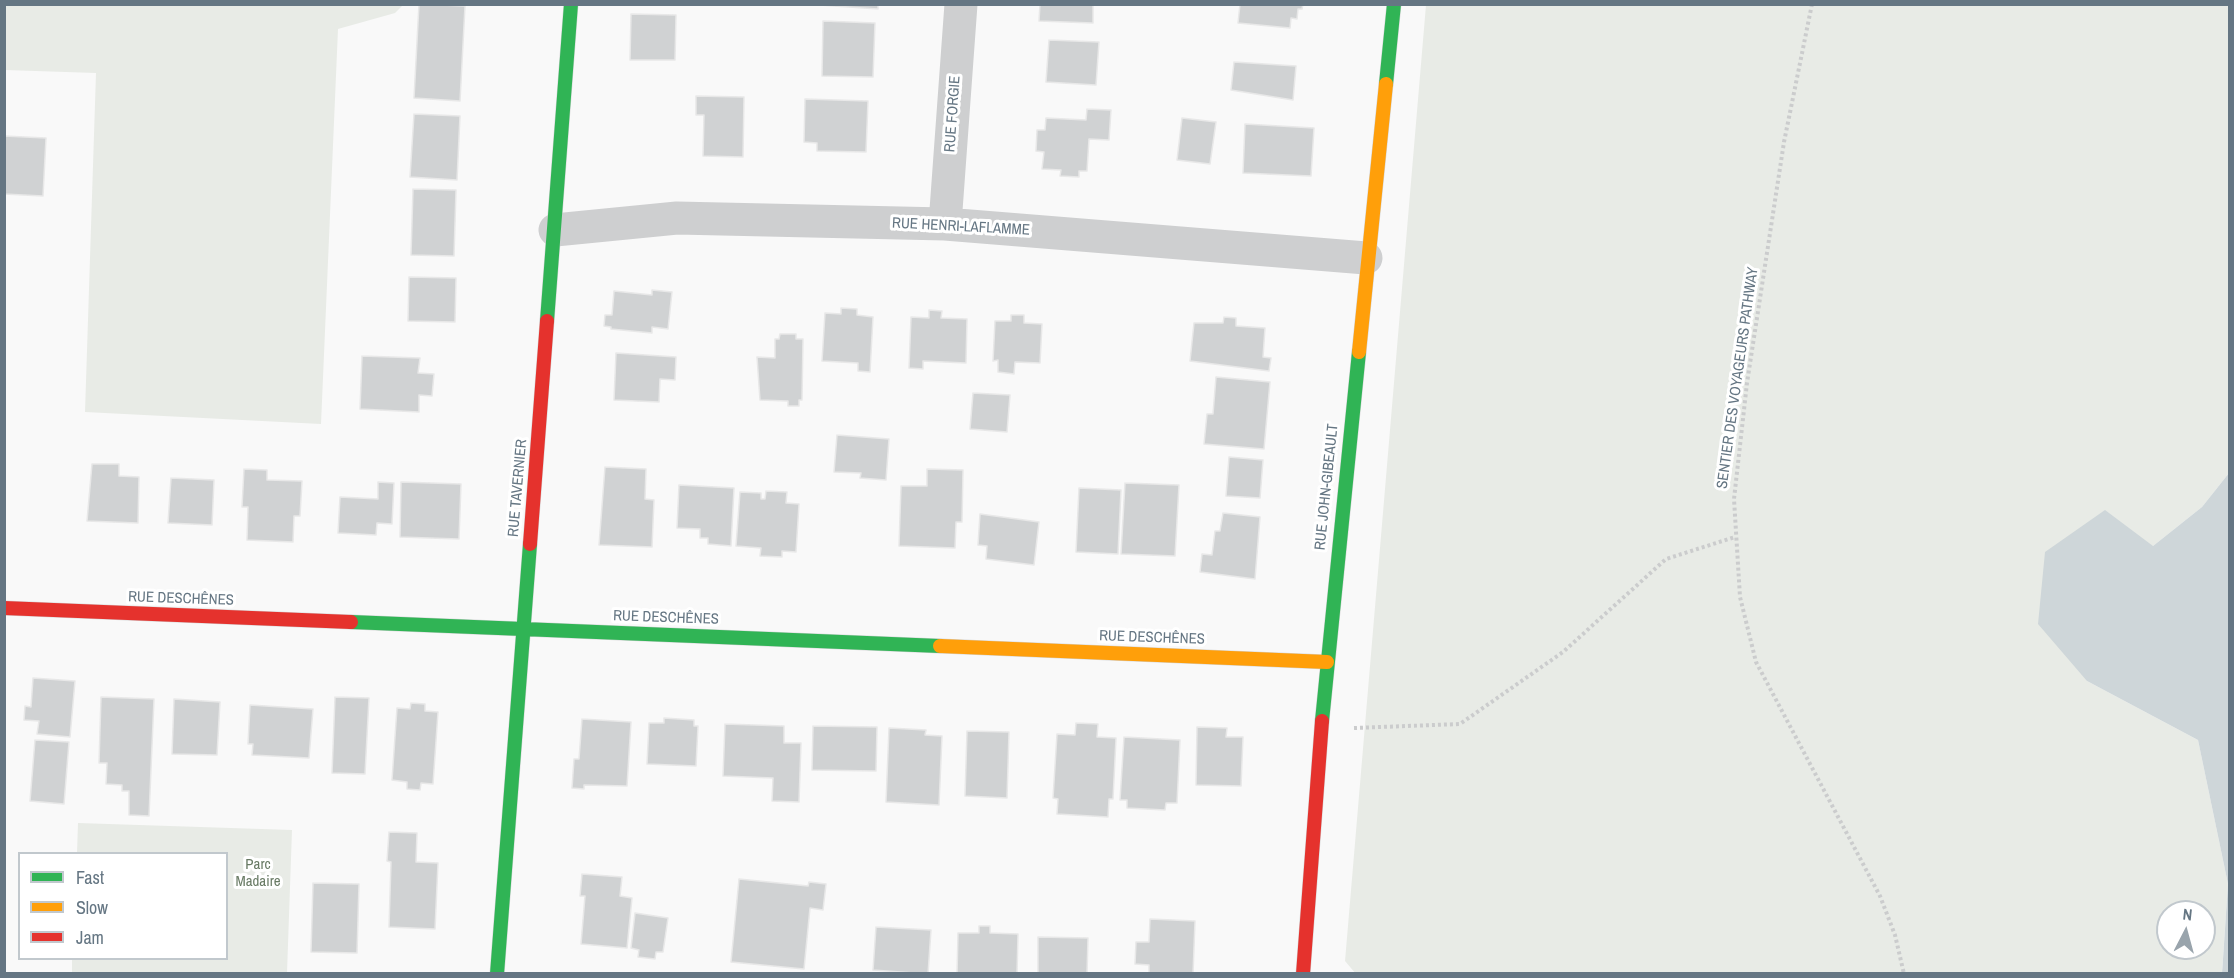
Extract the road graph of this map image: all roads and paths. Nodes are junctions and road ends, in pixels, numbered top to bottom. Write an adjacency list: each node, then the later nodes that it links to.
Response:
1 (570, 4): 6 (street, RUE TAVERNIER)
2 (961, 4): 5 (street, RUE FORGIE)
3 (1394, 4): 7 (street, RUE JOHN-GIBEAULT)
4 (1812, 4): 8 (path, SENTIER DES VOYAGEURS PATHWAY)
5 (945, 224): 6 (street, RUE HENRI-LAFLAMME); 7 (street, RUE HENRI-LAFLAMME)
6 (555, 230): 10 (street, RUE TAVERNIER)
7 (1366, 258): 11 (street, RUE JOHN-GIBEAULT)
8 (1735, 537): 12 (path); 15 (path, SENTIER DES VOYAGEURS PATHWAY)
9 (4, 608): 10 (street, RUE DESCHÊNES)
10 (523, 629): 11 (street, RUE DESCHÊNES); 13 (street, RUE TAVERNIER)
11 (1327, 662): 12 (street, RUE JOHN-GIBEAULT)
12 (1322, 730): 14 (street, RUE JOHN-GIBEAULT)
13 (497, 974)
14 (1303, 974)
15 (1904, 974)

